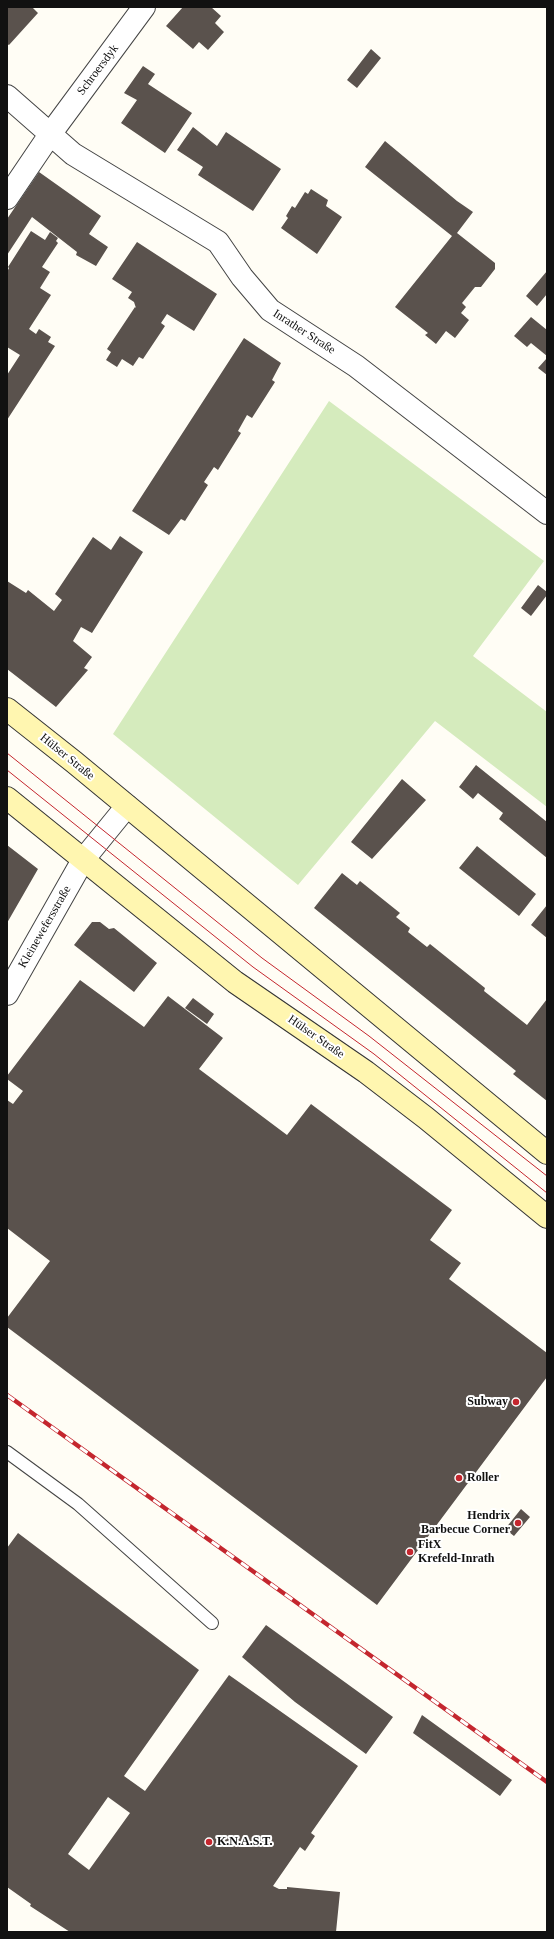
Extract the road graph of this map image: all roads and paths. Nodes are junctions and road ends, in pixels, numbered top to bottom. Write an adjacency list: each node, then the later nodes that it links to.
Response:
1 (144, 7): 3 (street, Schroersdyk)
2 (7, 96): 3 (street, Inrather Straße)
3 (51, 133): 4 (street); 5 (street, Inrather Straße)
4 (7, 198)
5 (547, 513)
6 (7, 709): 8 (street, Hülser Straße)
7 (7, 798): 9 (street, Hülser Straße)
8 (126, 806): 9 (street); 11 (street, Hülser Straße)
9 (83, 860): 10 (street, Kleinewefersstraße); 12 (street, Hülser Straße)
10 (7, 994)
11 (547, 1153)
12 (547, 1218)
13 (7, 1452): 14 (lane)
14 (212, 1623)

